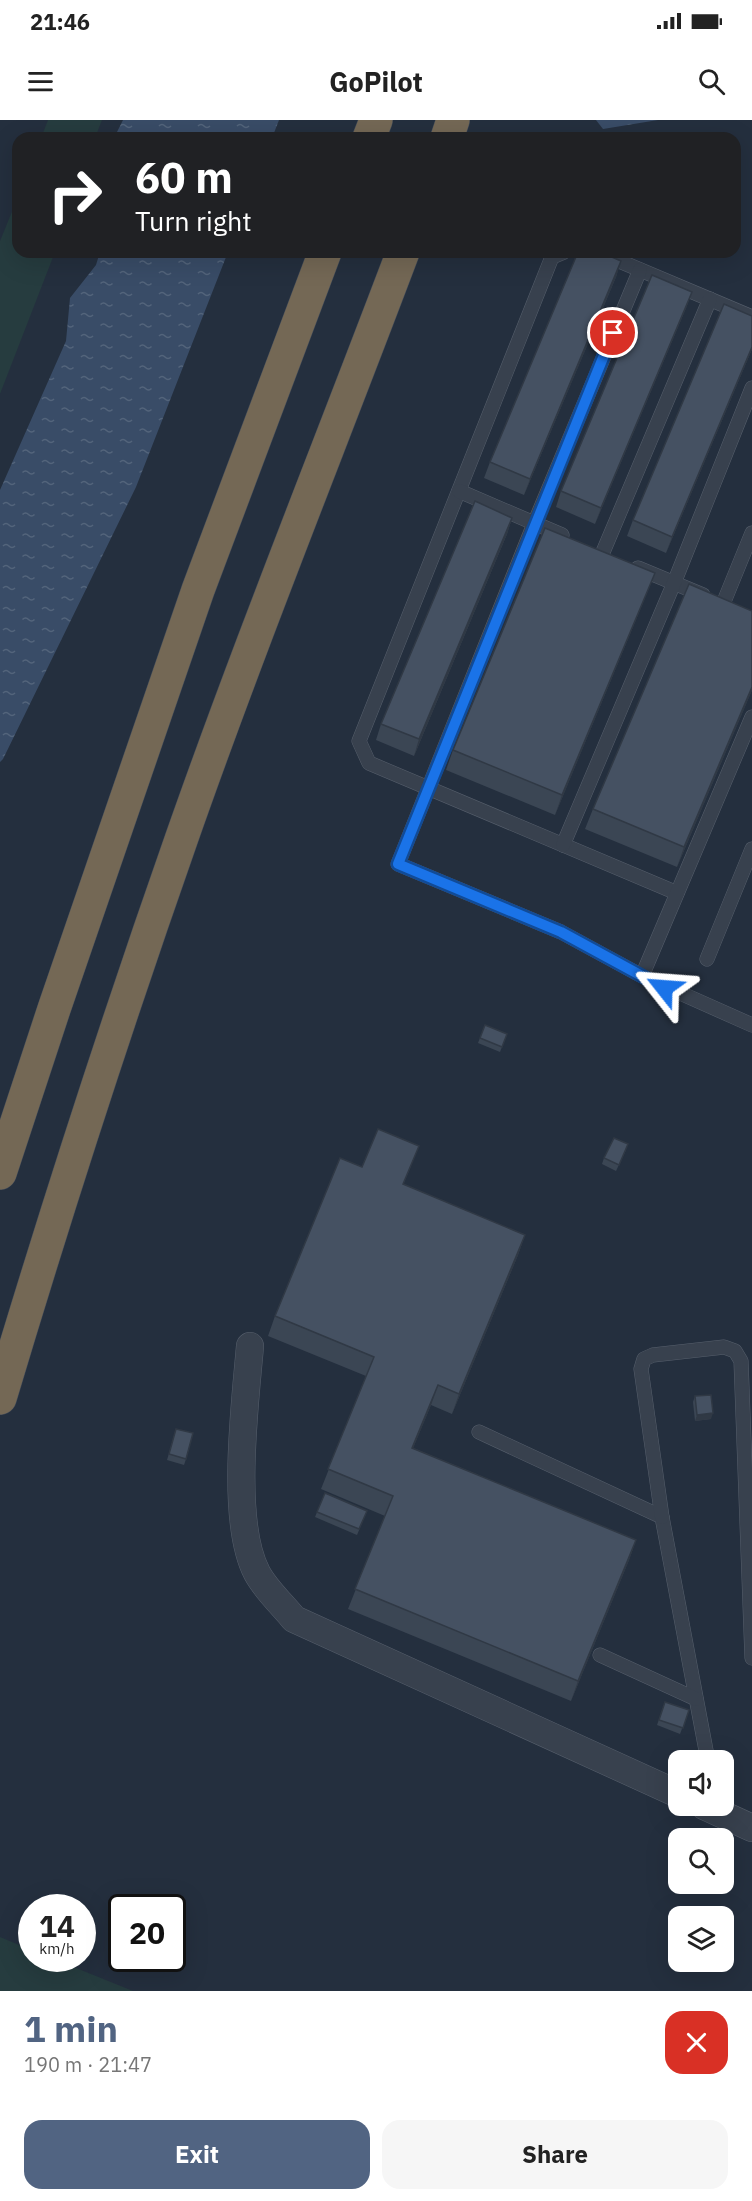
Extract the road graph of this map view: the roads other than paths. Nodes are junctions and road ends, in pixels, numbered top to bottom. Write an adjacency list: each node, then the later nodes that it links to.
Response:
1 (323, 258): 19 (highway)
2 (401, 258): 26 (highway)
3 (552, 258): 9 (lane)
4 (612, 258): 5 (lane)
5 (640, 270): 6 (lane); 10 (lane)
6 (710, 299): 7 (lane); 13 (lane)
7 (752, 317)
8 (752, 388): 13 (lane)
9 (459, 491): 10 (lane); 15 (lane)
10 (534, 524): 12 (lane); 15 (lane)
11 (752, 533): 13 (lane)
12 (573, 540)
13 (674, 583): 16 (lane)
14 (752, 717): 18 (lane)
15 (429, 789): 16 (lane); 21 (lane)
16 (563, 845): 18 (lane)
17 (752, 849): 20 (lane)
18 (677, 893): 21 (lane)
19 (89, 905): 23 (highway); 24 (highway)
20 (707, 958)
21 (642, 976): 22 (lane)
22 (752, 1025)
23 (0, 1104)
24 (0, 1173)
25 (250, 1346): 33 (street)
26 (0, 1398)
27 (479, 1432): 28 (lane)
28 (662, 1516): 30 (lane); 31 (lane)
29 (600, 1655): 31 (lane)
30 (752, 1658)
31 (696, 1699): 32 (lane)
32 (706, 1750)
33 (668, 1789)
34 (726, 1816): 35 (street)
35 (752, 1828)

